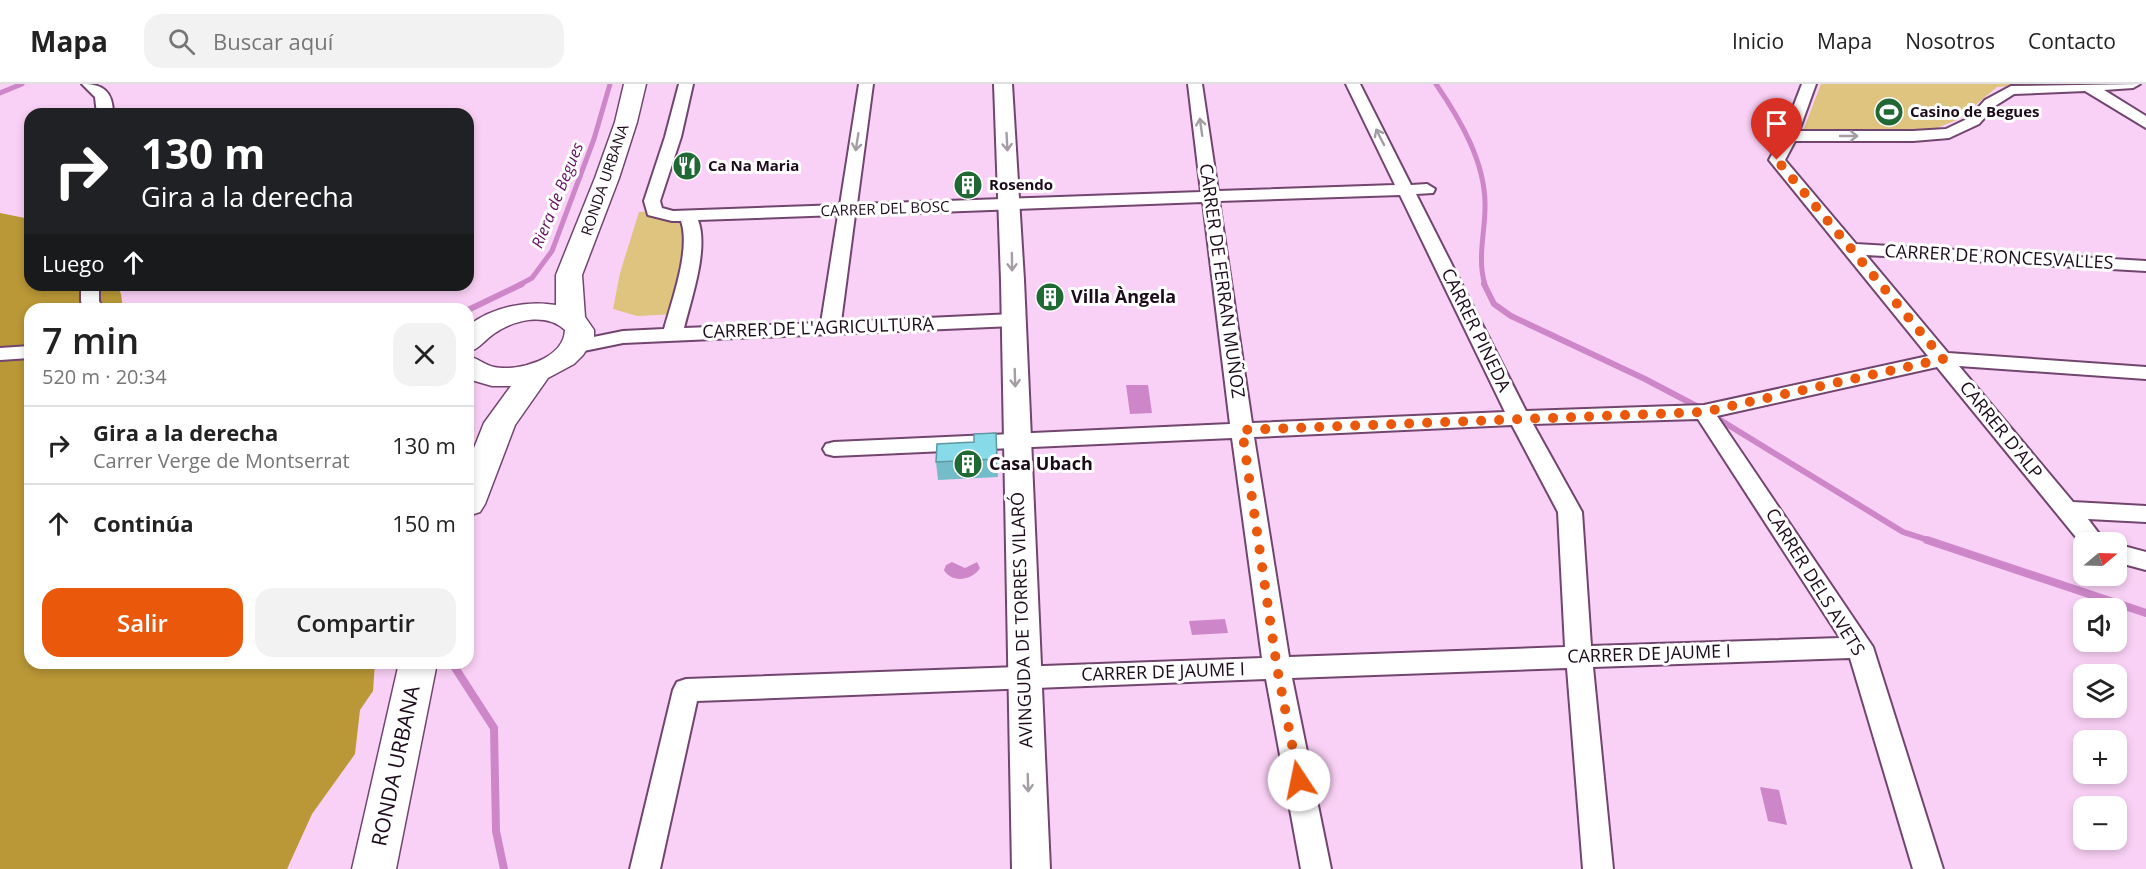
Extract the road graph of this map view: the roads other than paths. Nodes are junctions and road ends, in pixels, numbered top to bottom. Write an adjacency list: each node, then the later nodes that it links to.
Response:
1 (89, 84): 11 (street)
2 (635, 84): 21 (main road, RONDA URBANA)
3 (686, 84): 18 (street, CARRER DEL BOSC)
4 (866, 84): 17 (street, one-way to 17)
5 (1003, 84): 16 (street, AVINGUDA DE TORRES VILARÓ, one-way to 16)
6 (1195, 84): 15 (street, CARRER DE FERRAN MUÑOZ, one-way to 6)
7 (1353, 84): 14 (street, CARRER PINEDA, one-way to 7)
8 (1809, 84): 13 (street, CARRER D'ALP)
9 (2133, 84): 10 (street)
10 (2088, 86): 12 (street); 13 (street, one-way to 10)
11 (106, 108)
12 (2146, 123)
13 (1790, 136): 19 (street, CARRER D'ALP)
14 (1417, 189): 15 (street, CARRER DEL BOSC); 35 (street, CARRER PINEDA)
15 (1211, 197): 16 (street, CARRER DEL BOSC); 37 (street, CARRER DE FERRAN MUÑOZ)
16 (1010, 204): 17 (street, CARRER DEL BOSC); 23 (street, AVINGUDA DE TORRES VILARÓ, one-way to 23)
17 (846, 211): 18 (street, CARRER DEL BOSC); 24 (street)
18 (688, 217): 26 (street)
19 (1852, 249): 20 (street, CARRER DE RONCESVALLES); 30 (street, CARRER D'ALP)
20 (2146, 266)
21 (569, 275): 22 (main road, RONDA URBANA); 25 (main road, RONDA URBANA)
22 (510, 316): 25 (main road, RONDA URBANA); 27 (main road, RONDA URBANA)
23 (1013, 320): 24 (street, CARRER DE L'AGRICULTURA); 38 (street, AVINGUDA DE TORRES VILARÓ, one-way to 38)
24 (830, 328): 26 (street, CARRER DE L'AGRICULTURA)
25 (574, 330): 26 (street, CARRER DE L'AGRICULTURA); 32 (main road)
26 (673, 334)
27 (474, 335)
28 (24, 352): 29 (street)
29 (0, 354)
30 (1943, 359): 33 (street); 34 (street); 41 (street, CARRER D'ALP)
31 (474, 369): 32 (main road); 36 (main road)
32 (538, 371): 36 (main road)
33 (2146, 373)
34 (1702, 411): 35 (street); 46 (street, CARRER DELS AVETS)
35 (1520, 418): 37 (street); 47 (street, CARRER PINEDA)
36 (500, 423): 40 (main road)
37 (1242, 430): 38 (street); 48 (street, CARRER DE FERRAN MUÑOZ)
38 (1017, 442): 39 (street); 50 (street, AVINGUDA DE TORRES VILARÓ)
39 (834, 449)
40 (474, 489)
41 (2066, 510): 42 (street); 43 (street, CARRER D'ALP)
42 (2146, 514)
43 (2085, 532)
44 (2127, 556): 45 (street)
45 (2146, 561)
46 (1860, 647): 47 (street, CARRER DE JAUME I); 56 (street, CARRER DELS AVETS)
47 (1579, 657): 48 (street, CARRER DE JAUME I); 55 (street, CARRER PINEDA)
48 (1277, 668): 50 (street, CARRER DE JAUME I); 54 (street, CARRER DE FERRAN MUÑOZ)
49 (417, 669): 51 (main road, RONDA URBANA)
50 (1023, 678): 52 (street, CARRER DE JAUME I); 53 (street, AVINGUDA DE TORRES VILARÓ, one-way to 53)
51 (374, 869)
52 (645, 869)
53 (1031, 869)
54 (1316, 869)
55 (1598, 869)
56 (1929, 869)

